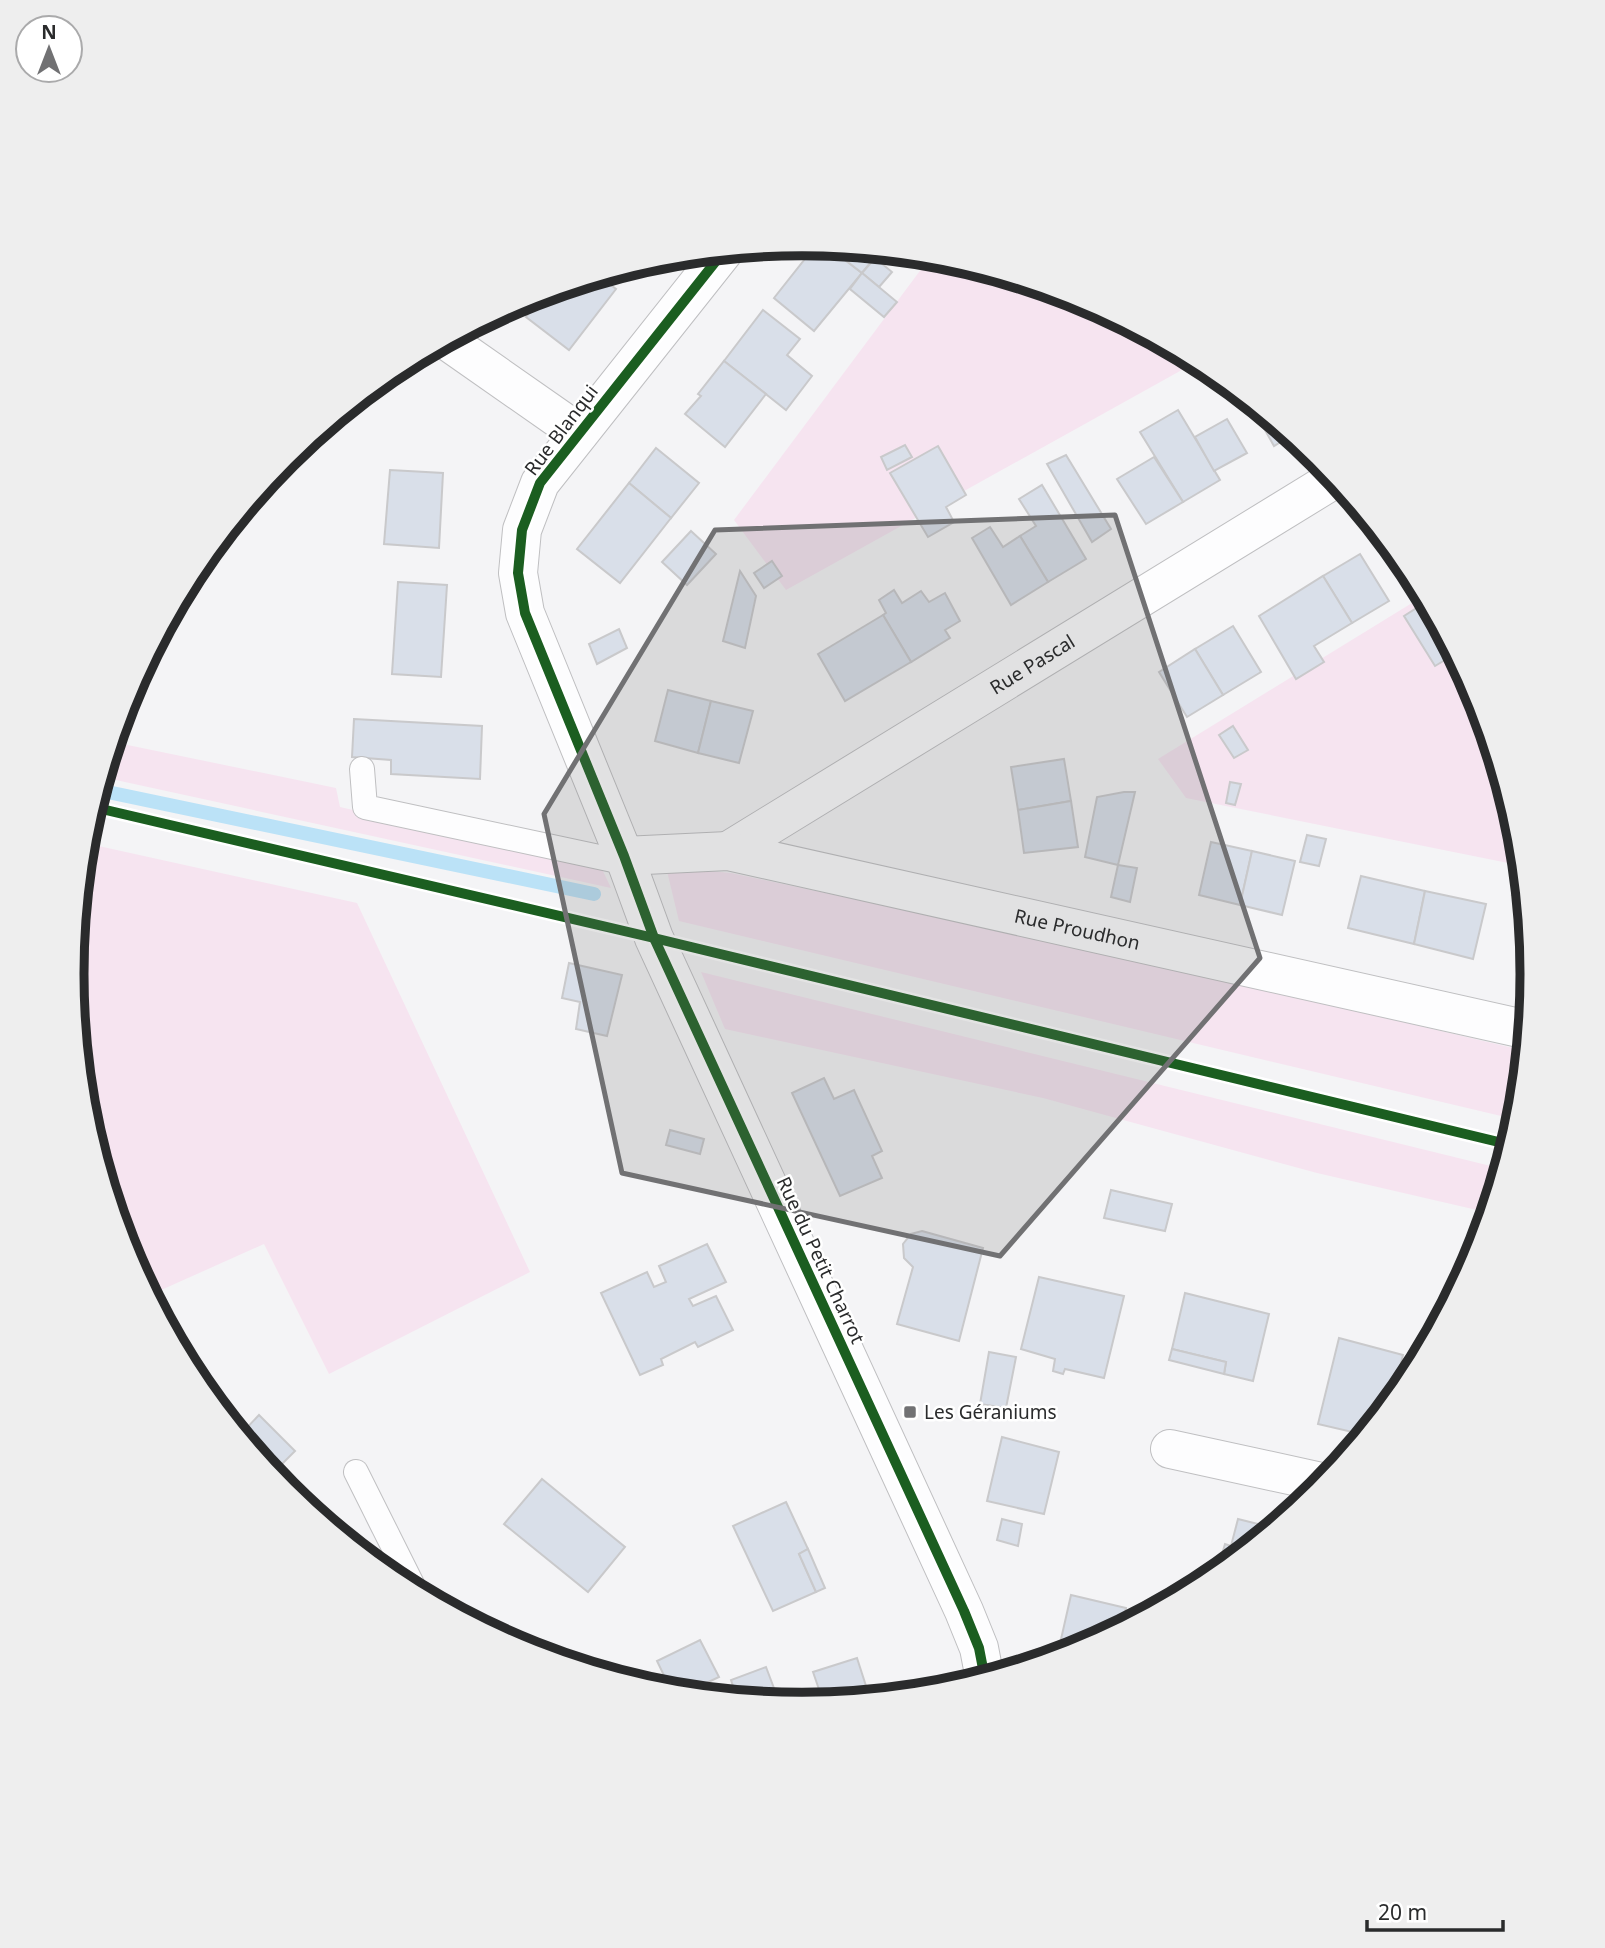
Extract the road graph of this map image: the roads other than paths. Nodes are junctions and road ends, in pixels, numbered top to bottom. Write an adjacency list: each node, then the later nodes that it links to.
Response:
1 (716, 261): 3 (street, Rue Blanqui)
2 (455, 346): 3 (street)
3 (579, 433): 7 (street, Rue Blanqui)
4 (1327, 483): 6 (street, Rue Pascal)
5 (362, 769): 7 (lane)
6 (729, 851): 7 (street, Rue Proudhon); 8 (street, Rue Proudhon)
7 (625, 860): 13 (street, Rue du Petit Charrot)
8 (1518, 1028)
9 (1170, 1449): 11 (street)
10 (356, 1472): 12 (lane)
11 (1313, 1480)
12 (407, 1573)
13 (983, 1669)

